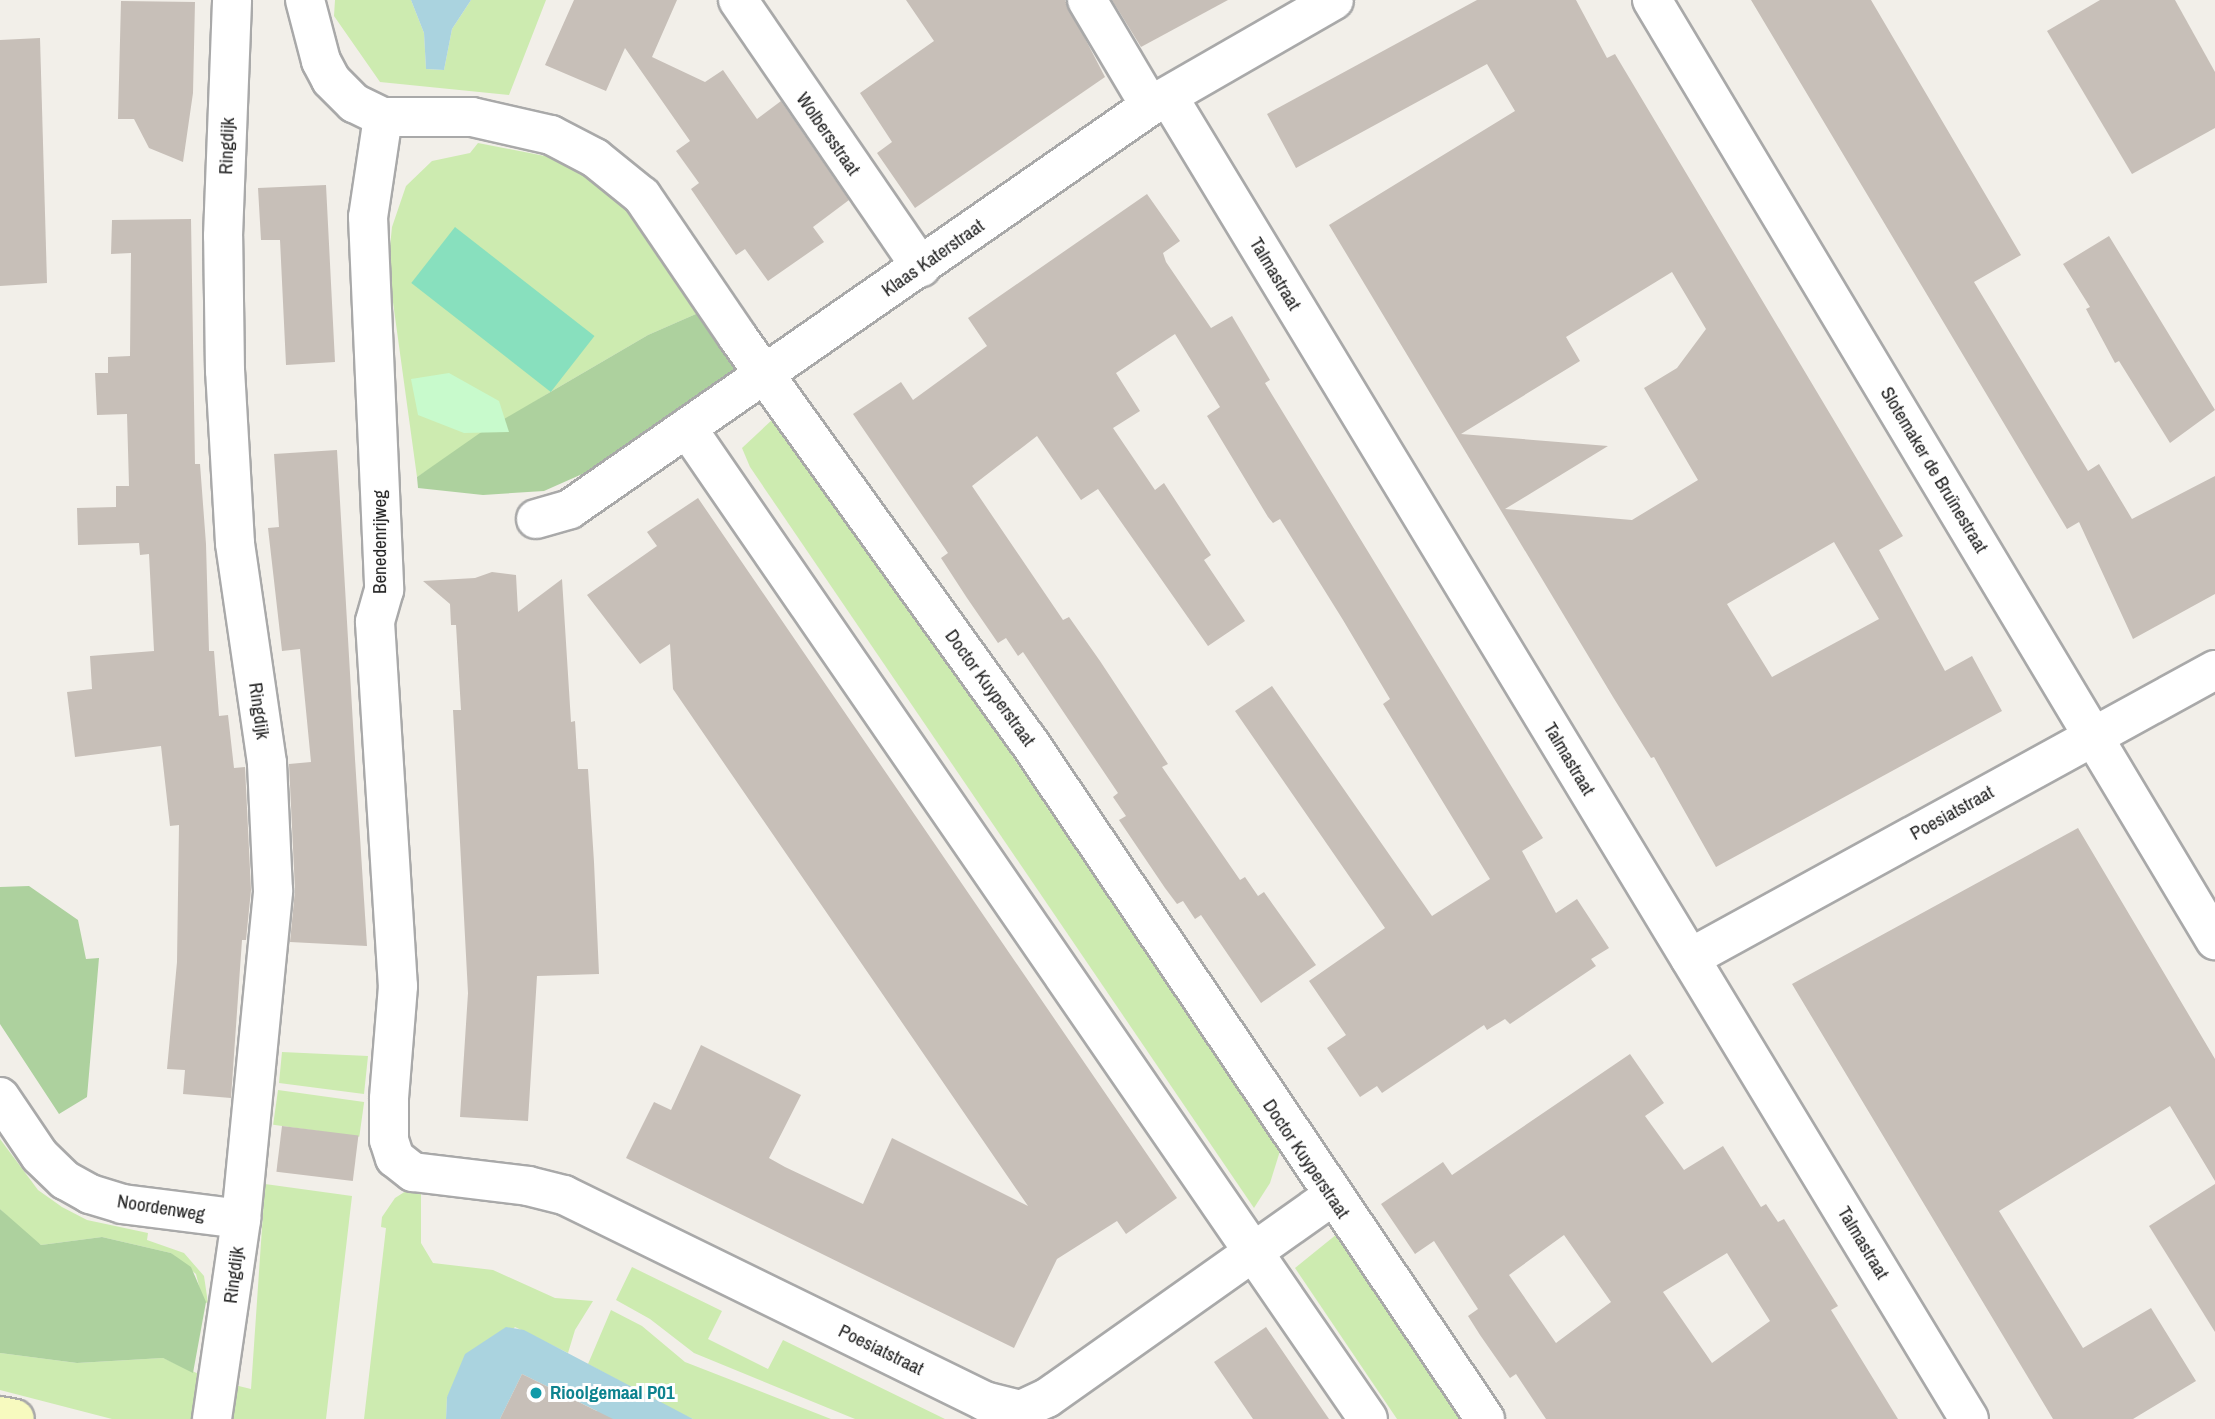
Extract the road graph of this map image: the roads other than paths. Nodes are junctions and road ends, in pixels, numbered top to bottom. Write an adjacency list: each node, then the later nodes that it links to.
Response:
1 (232, 0): 20 (street, Ringdijk)
2 (305, 0): 8 (street)
3 (738, 0): 9 (street, Wolbersstraat)
4 (1087, 0): 7 (street)
5 (1334, 0): 7 (street, Klaas Katerstraat)
6 (1652, 0): 14 (street, Slotemaker de Bruïnestraat)
7 (1159, 102): 9 (street, Klaas Katerstraat); 16 (street, Talmastraat)
8 (383, 117): 10 (street, Doctor Kuyperstraat); 18 (street, Benedenrijweg)
9 (921, 267): 10 (street, Klaas Katerstraat)
10 (765, 374): 11 (street, Klaas Katerstraat); 19 (street, Doctor Kuyperstraat)
11 (687, 428): 12 (street, Klaas Katerstraat); 21 (street)
12 (536, 519)
13 (2215, 670): 14 (street, Poesiatstraat)
14 (2093, 736): 15 (street, Slotemaker de Bruïnestraat); 16 (street, Poesiatstraat)
15 (2215, 940)
16 (1690, 958): 27 (street, Talmastraat)
17 (0, 1097): 20 (street, Noordenweg)
18 (395, 1158): 21 (street, Poesiatstraat)
19 (1331, 1197): 21 (street, Poesiatstraat); 26 (street, Doctor Kuyperstraat)
20 (241, 1219): 24 (street, Ringdijk)
21 (1255, 1251): 25 (street)
22 (0, 1416): 23 (main road)
23 (15, 1419)
24 (212, 1419)
25 (1368, 1419)
26 (1485, 1419)
27 (1969, 1419)

